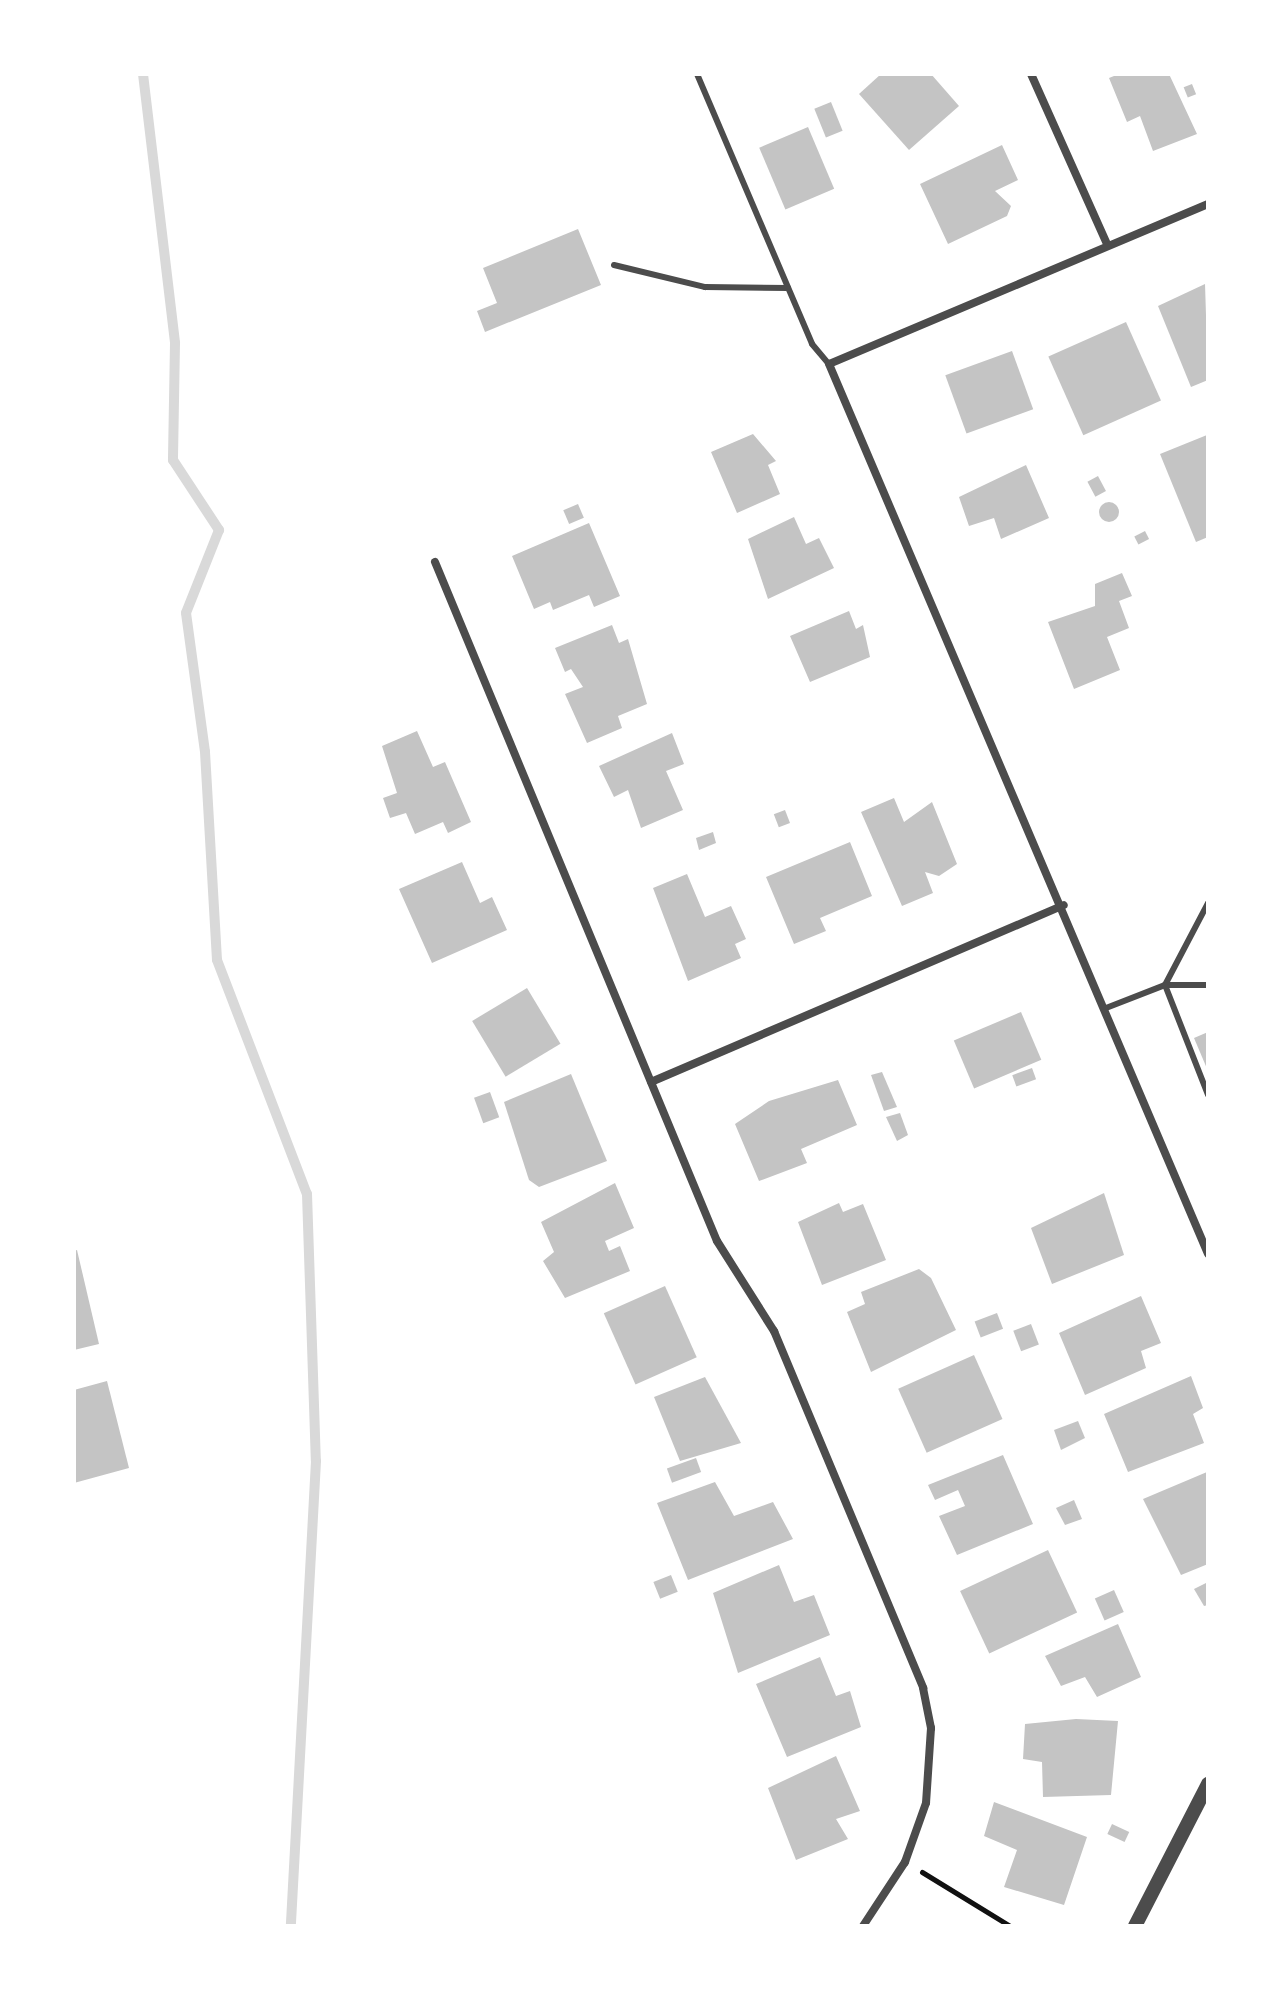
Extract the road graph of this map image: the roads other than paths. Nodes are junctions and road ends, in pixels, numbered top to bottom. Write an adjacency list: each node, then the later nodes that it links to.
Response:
1 (697, 74): 6 (lane)
2 (1031, 74): 4 (street)
3 (1208, 204): 4 (street)
4 (1107, 244): 7 (street)
5 (614, 265): 6 (lane)
6 (788, 288): 7 (lane)
7 (829, 364): 10 (street)
8 (435, 562): 14 (street)
9 (1208, 903): 11 (lane)
10 (1064, 905): 13 (street); 14 (street)
11 (1165, 985): 12 (lane); 13 (lane); 15 (lane)
12 (1208, 985)
13 (1106, 1008): 16 (street)
14 (651, 1082): 18 (street)
15 (1208, 1095)
16 (1208, 1254)
17 (1208, 1784): 19 (street)
18 (863, 1926)
19 (1135, 1926)

